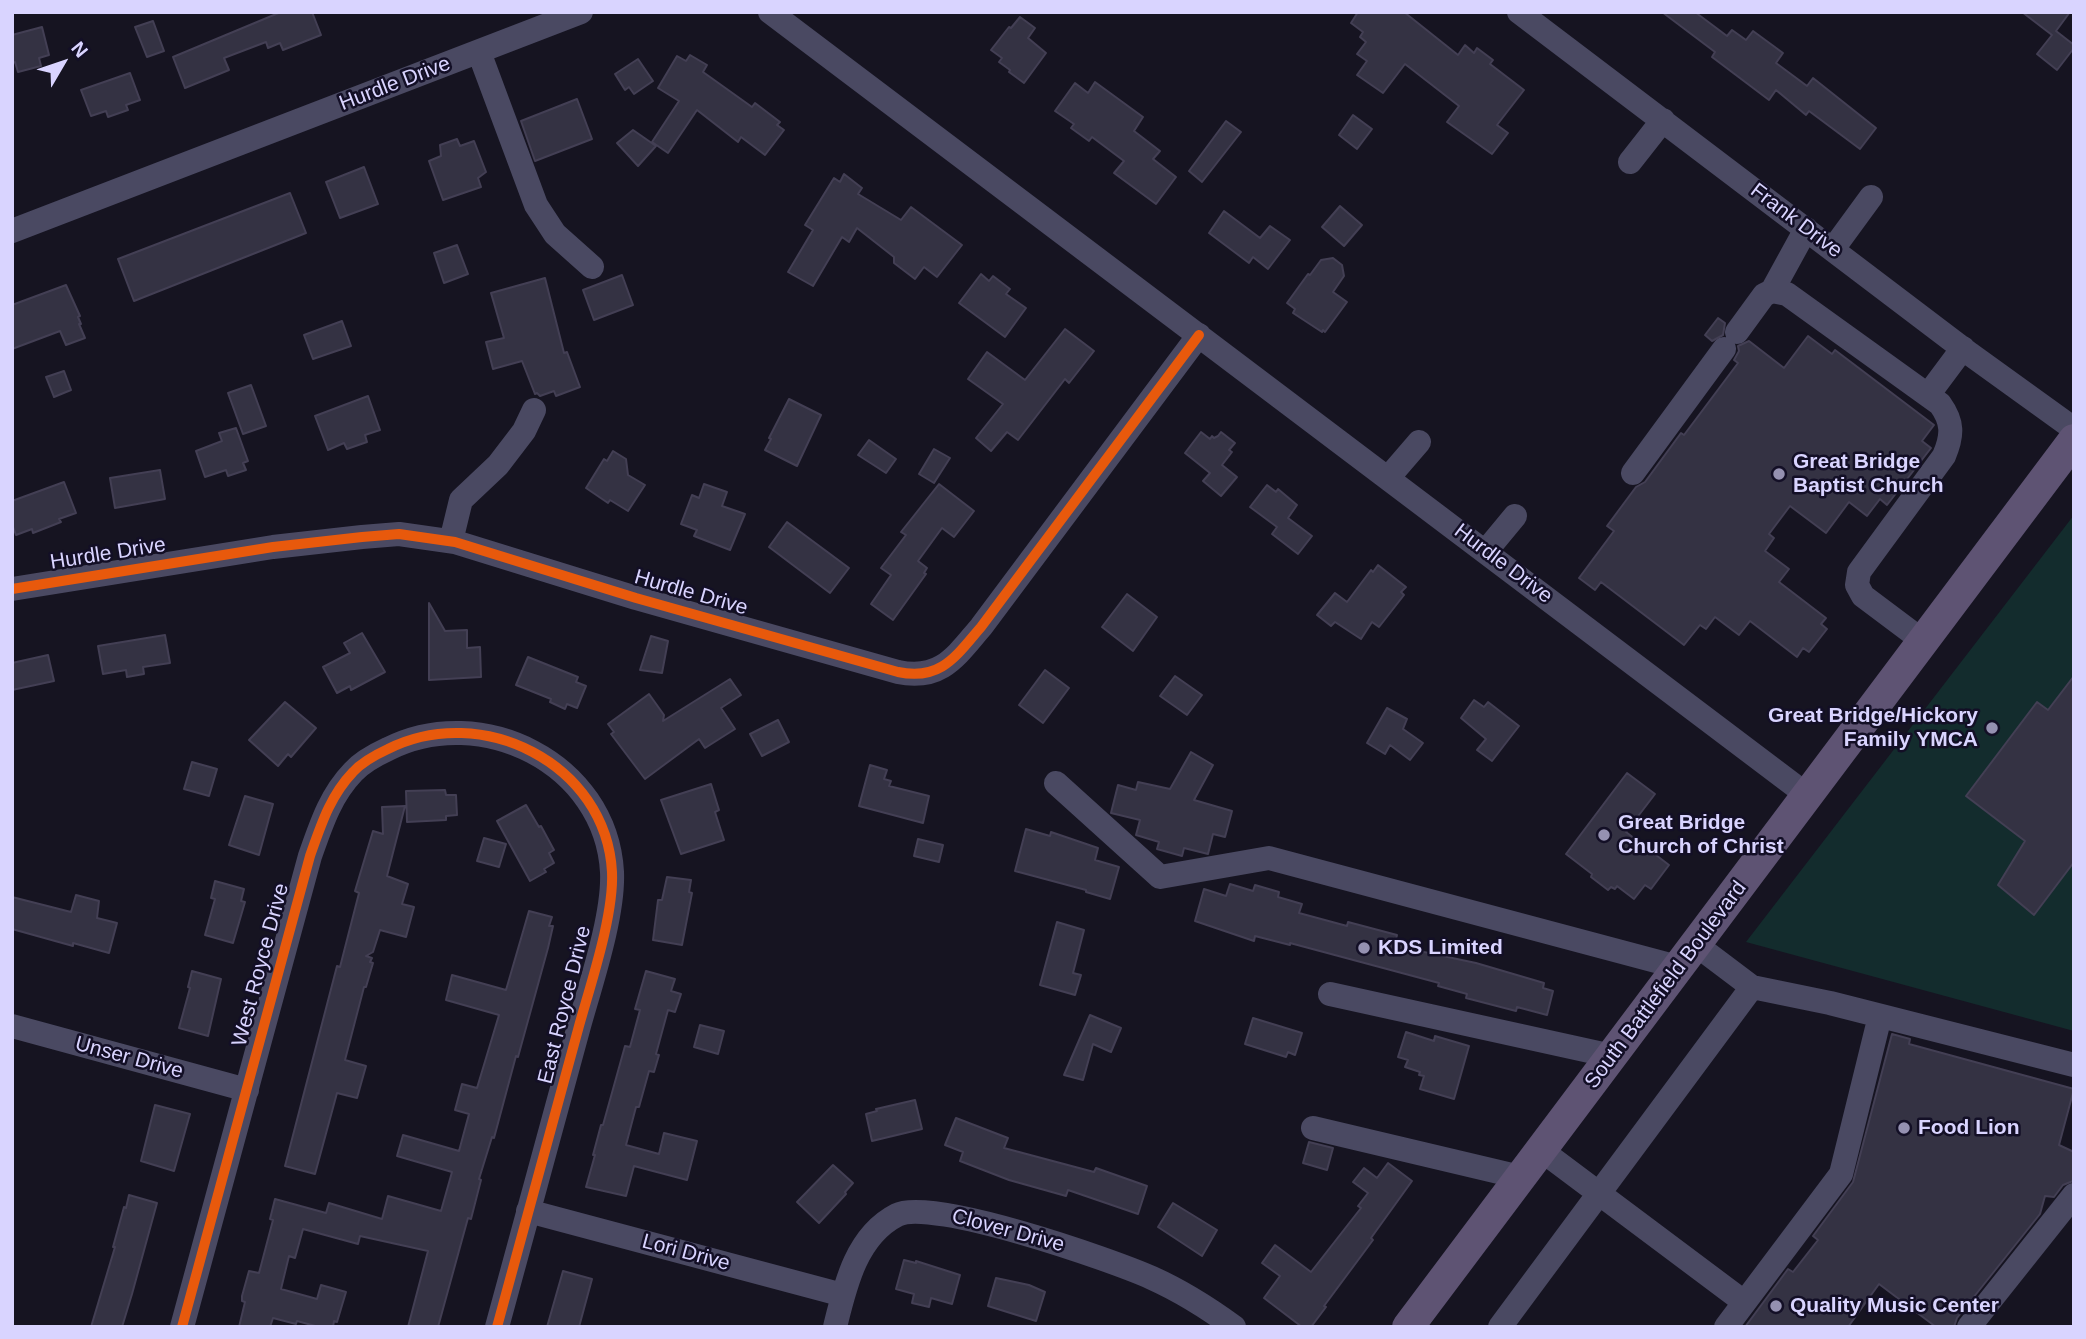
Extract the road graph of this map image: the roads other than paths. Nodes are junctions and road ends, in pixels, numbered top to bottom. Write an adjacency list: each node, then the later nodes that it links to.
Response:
1 (581, 12): 4 (street, Hurdle Drive)
2 (770, 12): 13 (street, Hurdle Drive)
3 (1519, 12): 5 (street, Frank Drive)
4 (479, 52): 9 (street, Hurdle Drive); 11 (street)
5 (1663, 120): 6 (street); 8 (street, Frank Drive)
6 (1630, 162)
7 (1871, 197): 10 (street)
8 (1806, 229): 10 (street, Frank Drive); 12 (street)
9 (12, 231)
10 (1833, 249): 14 (street, Frank Drive)
11 (592, 267)
12 (1772, 291): 15 (street); 20 (street)
13 (1199, 335): 21 (street, Hurdle Drive); 23 (street, Hurdle Drive)
14 (1963, 348): 15 (street); 17 (street, Frank Drive)
15 (1928, 395): 26 (street)
16 (534, 410): 23 (street)
17 (2074, 429)
18 (2074, 440): 26 (main road, South Battlefield Boulevard)
19 (1419, 442): 21 (street)
20 (1633, 473)
21 (1388, 478): 24 (street, Hurdle Drive)
22 (1515, 516): 24 (street)
23 (451, 541): 25 (street, Hurdle Drive)
24 (1486, 551): 29 (street, Hurdle Drive)
25 (12, 589)
26 (1923, 641): 29 (main road, South Battlefield Boulevard)
27 (498, 738): 37 (street, West Royce Drive); 43 (street, East Royce Drive)
28 (1056, 782): 30 (street)
29 (1807, 795): 30 (main road, South Battlefield Boulevard)
30 (1687, 956): 31 (street); 35 (main road, South Battlefield Boulevard)
31 (1752, 987): 33 (street); 41 (street)
32 (1330, 994): 35 (street)
33 (1880, 1016): 36 (street); 45 (street)
34 (12, 1026): 37 (street, Unser Drive)
35 (1612, 1056): 39 (main road, South Battlefield Boulevard)
36 (2074, 1065)
37 (247, 1090): 46 (street, West Royce Drive)
38 (1313, 1128): 40 (street)
39 (1541, 1150): 40 (main road, South Battlefield Boulevard); 41 (street)
40 (1520, 1177): 50 (main road, South Battlefield Boulevard)
41 (1598, 1193): 45 (street); 51 (street)
42 (2074, 1195): 53 (street)
43 (528, 1212): 44 (street, Lori Drive); 47 (street, East Royce Drive)
44 (843, 1296): 48 (street, Clover Drive); 49 (street, Clover Drive)
45 (1744, 1303): 52 (street)
46 (182, 1327)
47 (497, 1327)
48 (835, 1327)
49 (1234, 1327)
50 (1408, 1327)
51 (1500, 1327)
52 (1726, 1327)
53 (1969, 1327)

